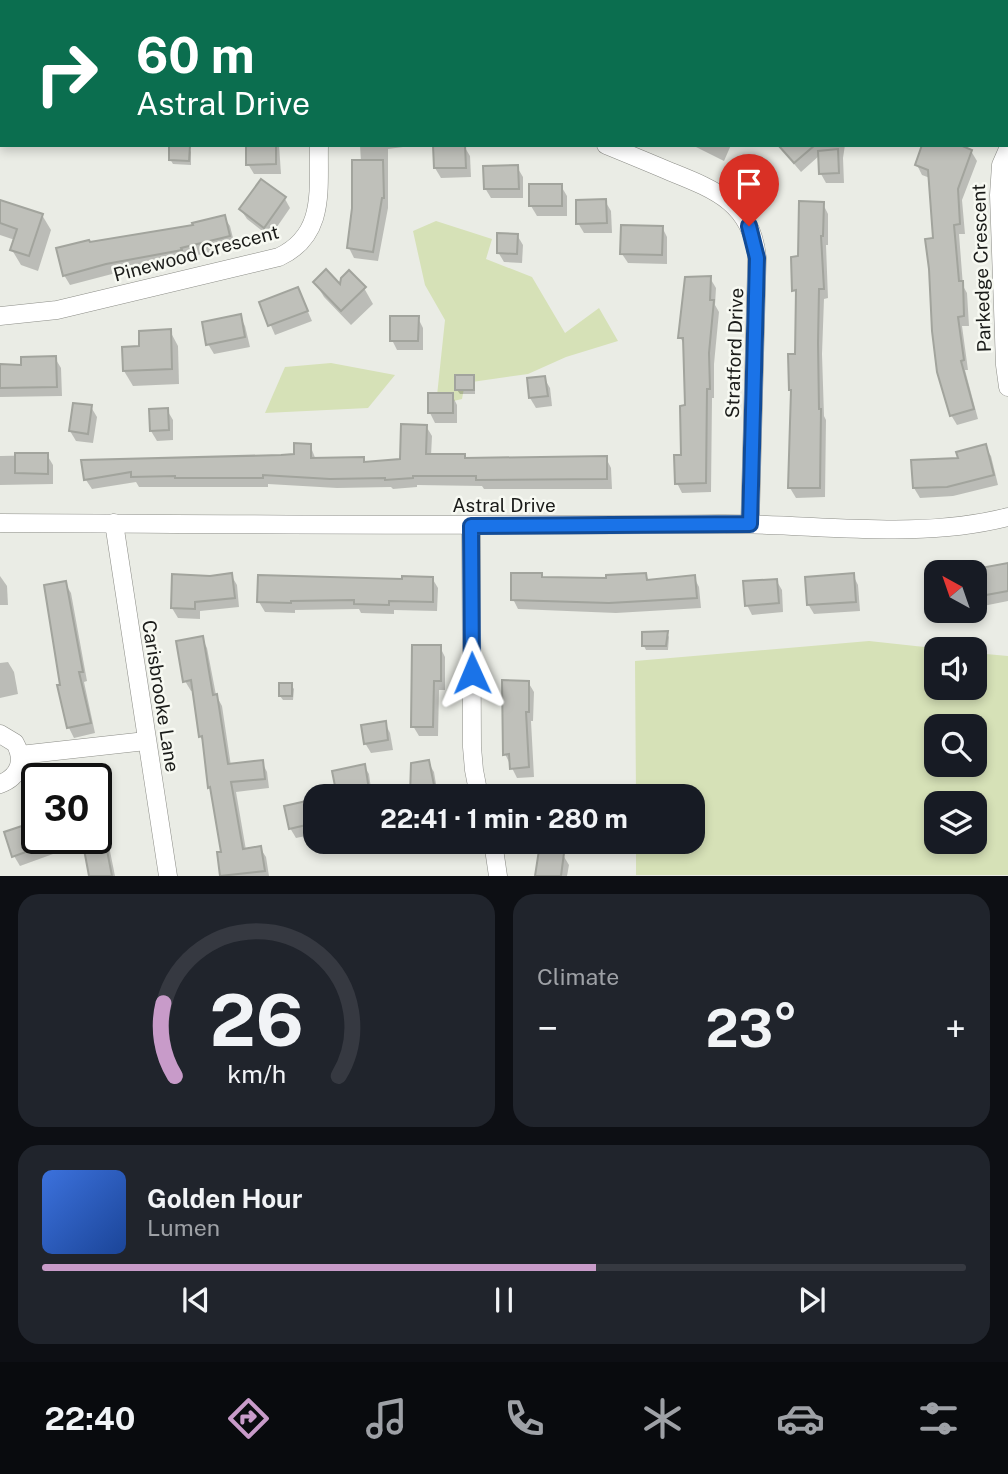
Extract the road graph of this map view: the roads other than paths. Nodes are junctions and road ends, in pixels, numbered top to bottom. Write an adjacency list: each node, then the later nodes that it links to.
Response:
1 (319, 147): 4 (street, Pinewood Crescent)
2 (611, 147): 9 (street, Stratford Drive)
3 (1008, 149): 5 (street, Parkedge Crescent)
4 (0, 316)
5 (1008, 387)
6 (1008, 517): 9 (street, Astral Drive)
7 (0, 523): 8 (street, Astral Drive)
8 (114, 523): 10 (street, Astral Drive); 12 (street, Carisbrooke Lane)
9 (750, 524): 10 (street, Astral Drive)
10 (471, 526): 15 (street)
11 (0, 734): 13 (street)
12 (146, 741): 13 (street); 17 (street, Carisbrooke Lane)
13 (20, 755): 14 (street)
14 (0, 784)
15 (477, 784)
16 (495, 854): 18 (street)
17 (168, 876)
18 (498, 876)

